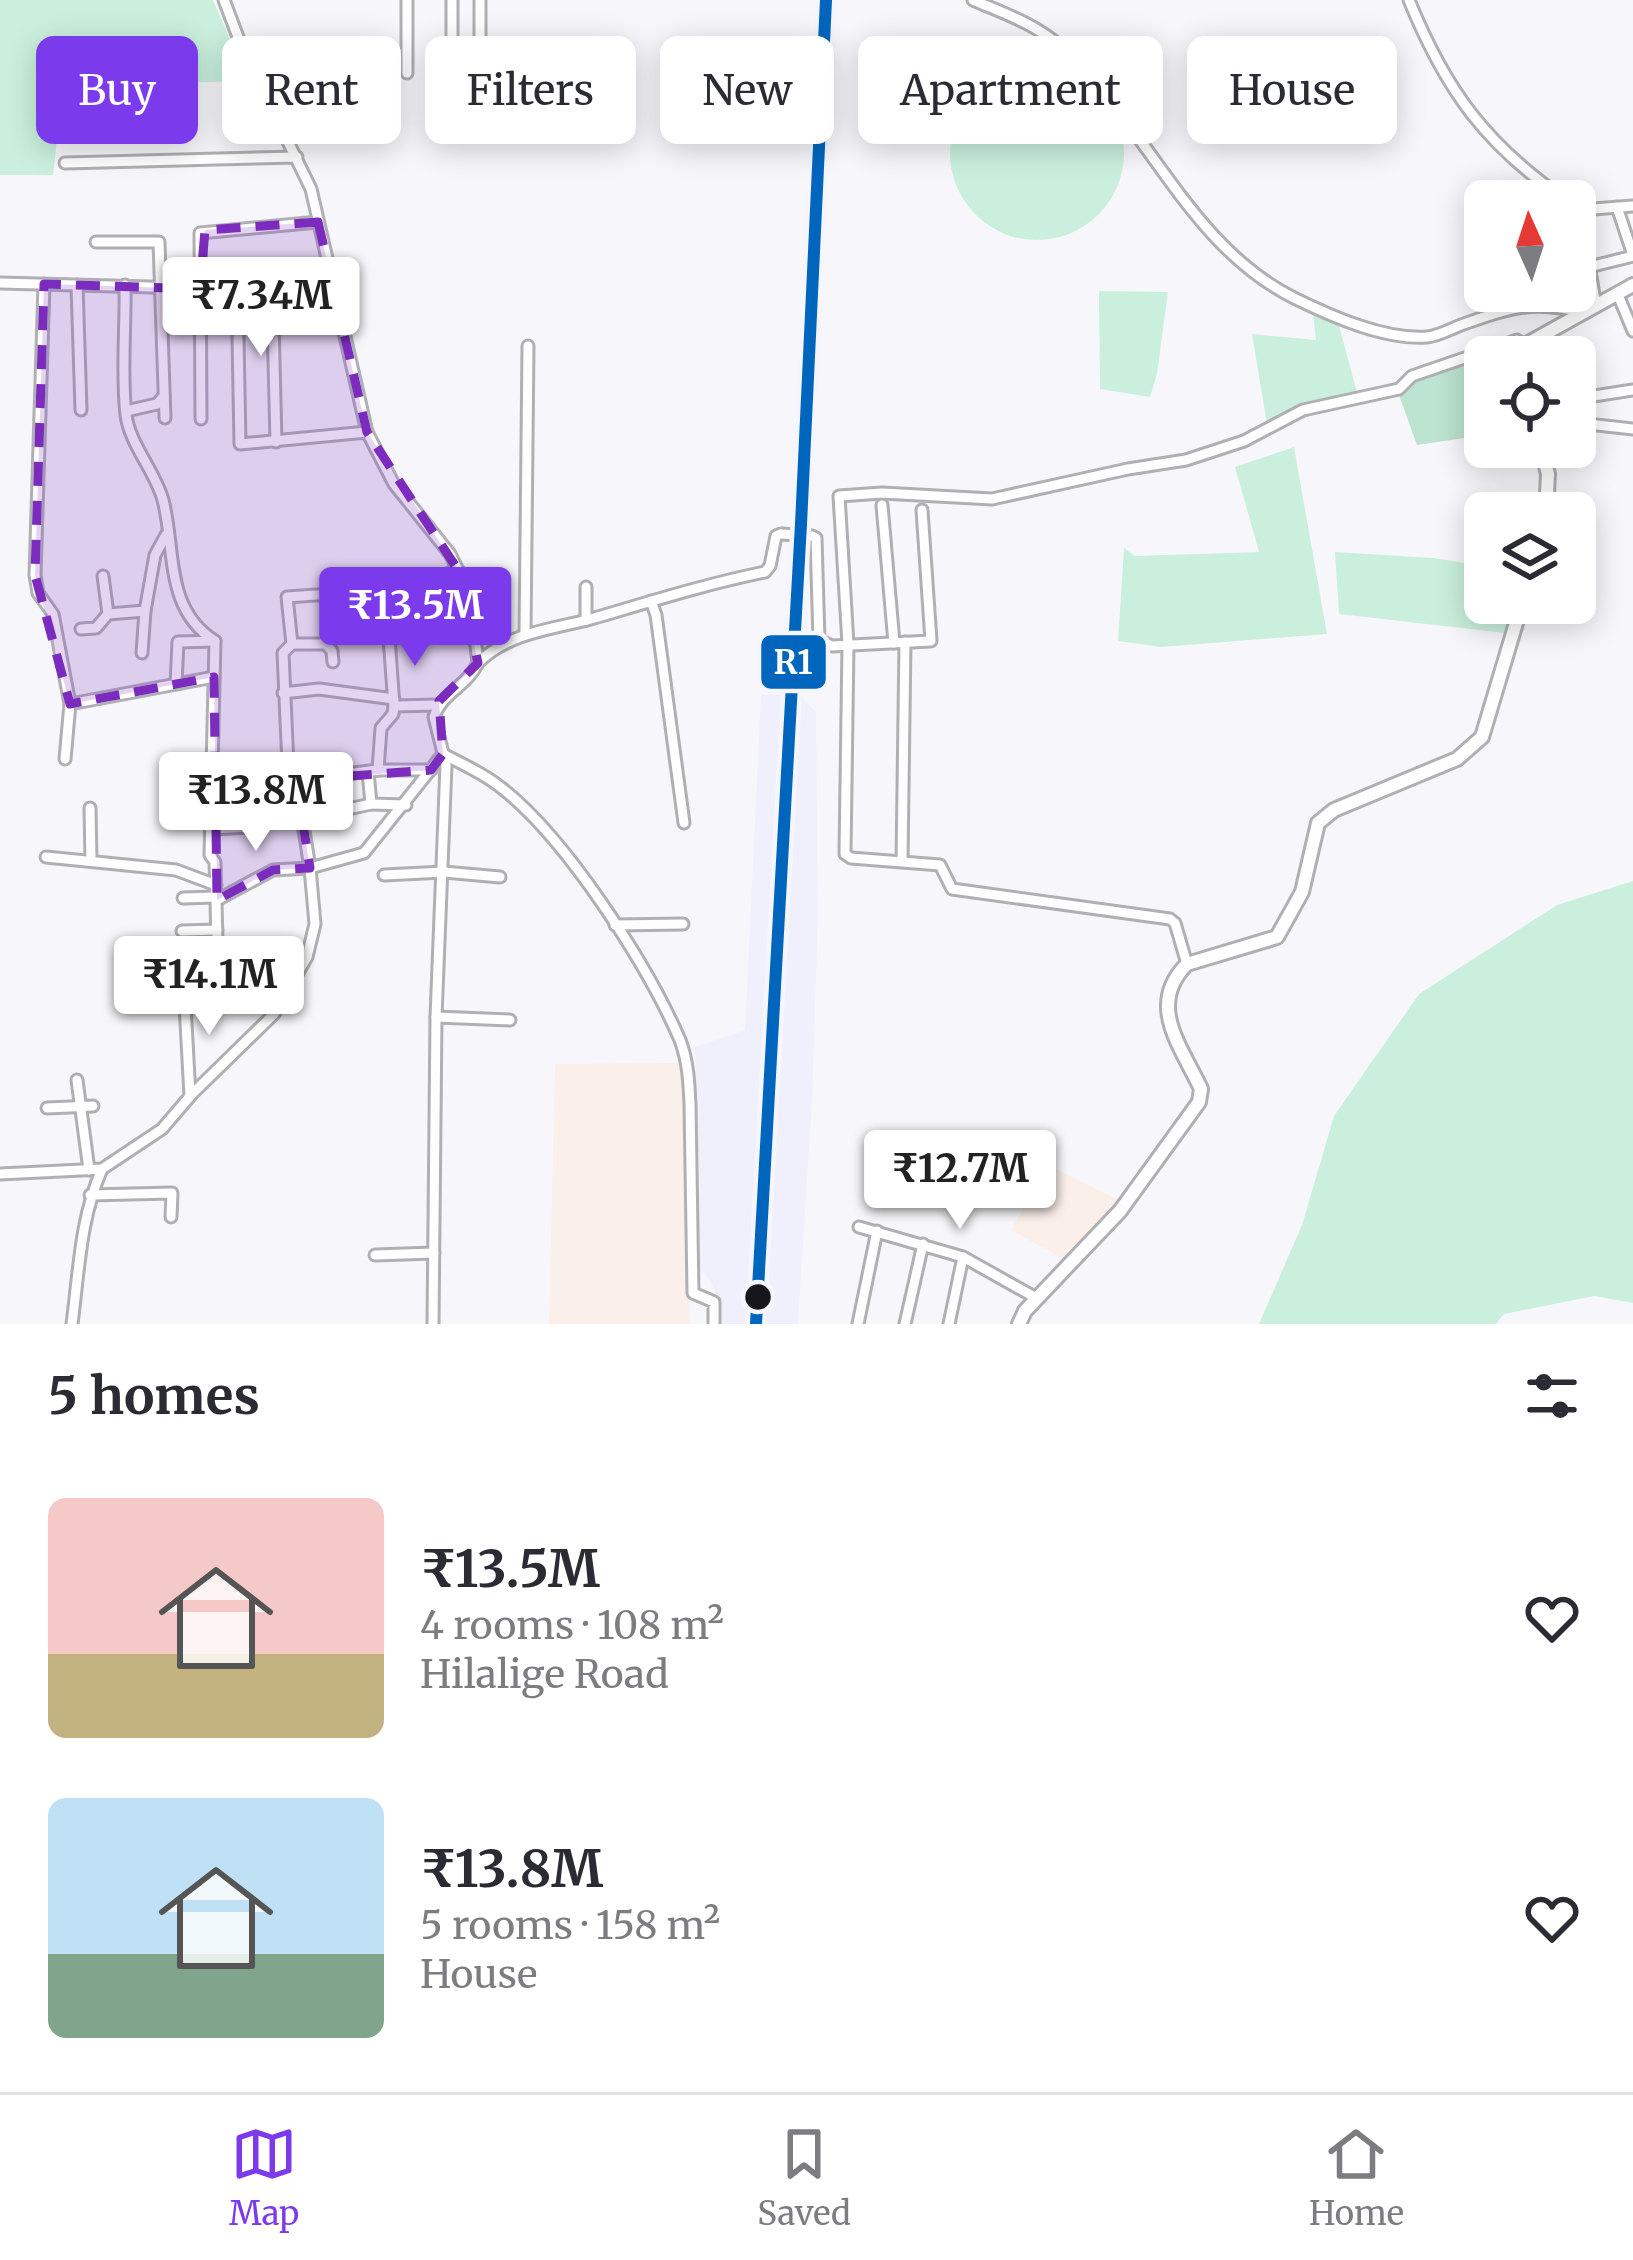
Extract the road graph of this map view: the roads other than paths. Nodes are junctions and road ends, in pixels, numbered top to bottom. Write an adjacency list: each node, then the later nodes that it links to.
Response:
1 (224, 0): 10 (street)
2 (407, 0): 9 (street)
3 (452, 0): 7 (street)
4 (480, 0): 8 (street)
5 (973, 0): 32 (street)
6 (1409, 0): 12 (street)
7 (452, 36)
8 (480, 36)
9 (407, 74)
10 (297, 157): 11 (street); 16 (street)
11 (65, 163)
12 (1539, 180)
13 (1633, 206): 14 (street)
14 (1617, 207): 15 (street); 18 (street)
15 (1596, 208)
16 (318, 222): 20 (street); 29 (street)
17 (96, 242): 28 (street)
18 (1633, 255): 19 (street)
19 (1596, 265)
20 (328, 277): 21 (street); 47 (street)
21 (272, 281): 24 (street); 48 (street)
22 (0, 283): 23 (street)
23 (44, 284): 25 (street); 74 (street)
24 (237, 284): 29 (street); 48 (street)
25 (77, 285): 26 (street); 41 (street)
26 (125, 285): 28 (street); 42 (street)
27 (1633, 285): 30 (main road)
28 (163, 287): 29 (street); 40 (street)
29 (200, 287): 44 (street)
30 (1618, 295): 31 (main road); 34 (street)
31 (1596, 305)
32 (1498, 312)
33 (1582, 312): 35 (main road)
34 (1633, 331)
35 (1546, 336)
36 (528, 346): 62 (street)
37 (1464, 358): 66 (street)
38 (1633, 390): 39 (street)
39 (1596, 393)
40 (165, 394): 42 (street); 43 (street)
41 (81, 410)
42 (126, 411): 51 (street)
43 (165, 418)
44 (201, 419)
45 (1596, 426): 46 (street)
46 (1633, 429)
47 (367, 431): 48 (street); 52 (street)
48 (276, 442)
49 (882, 506): 64 (street)
50 (922, 510): 64 (street)
51 (166, 536): 57 (street); 63 (street)
52 (458, 570): 55 (street); 69 (street)
53 (103, 576): 58 (street)
54 (586, 586): 59 (street)
55 (350, 591): 65 (street); 73 (street)
56 (651, 601): 59 (street); 66 (street, bridge); 87 (street)
57 (145, 611): 58 (street); 67 (street)
58 (108, 614): 61 (street)
59 (586, 620): 62 (street)
60 (1516, 624): 102 (main road)
61 (81, 629)
62 (525, 635): 69 (street)
63 (215, 641): 70 (street); 71 (street)
64 (900, 643): 66 (street); 92 (street)
65 (292, 644): 68 (street); 72 (street)
66 (848, 644): 92 (street)
67 (142, 653)
68 (333, 662)
69 (478, 663): 75 (street)
70 (214, 677): 71 (street); 82 (street)
71 (176, 684): 74 (street)
72 (283, 693): 73 (street); 80 (street)
73 (394, 702): 75 (street); 79 (street)
74 (70, 704): 77 (street)
75 (437, 705): 76 (street)
76 (443, 754): 78 (street); 94 (street); 100 (street)
77 (65, 759)
78 (431, 770): 79 (street); 84 (street)
79 (374, 771): 80 (street); 83 (street)
80 (296, 780): 86 (street)
81 (233, 802): 82 (street)
82 (212, 803): 89 (street)
83 (371, 804): 84 (street); 86 (street)
84 (406, 805): 93 (street)
85 (90, 808): 91 (street)
86 (302, 819): 93 (street)
87 (684, 823)
88 (251, 827): 89 (street)
89 (211, 829): 97 (street)
90 (46, 856): 91 (street)
91 (91, 861): 97 (street)
92 (902, 861): 102 (street)
93 (310, 868): 97 (street); 107 (street)
94 (444, 872): 95 (street); 96 (street); 104 (street)
95 (384, 875)
96 (500, 877)
97 (216, 894): 98 (street); 101 (street)
98 (183, 898)
99 (683, 924): 100 (street)
100 (614, 926): 125 (street)
101 (182, 931)
102 (1186, 964): 122 (main road)
103 (184, 986): 107 (street)
104 (436, 1017): 105 (street); 119 (street)
105 (510, 1020)
106 (77, 1080): 109 (street)
107 (190, 1096): 111 (street)
108 (93, 1106): 109 (street)
109 (80, 1107): 110 (street); 112 (street)
110 (47, 1108)
111 (102, 1168): 112 (street); 114 (street)
112 (88, 1170): 113 (street)
113 (0, 1174)
114 (90, 1195): 115 (street); 123 (street)
115 (171, 1217)
116 (859, 1227): 117 (street)
117 (877, 1231): 118 (street); 126 (street)
118 (923, 1244): 121 (street); 127 (street)
119 (434, 1253): 120 (street); 124 (street)
120 (375, 1255)
121 (963, 1257): 122 (street); 128 (street)
122 (1038, 1298): 129 (main road)
123 (72, 1324)
124 (433, 1324)
125 (714, 1324)
126 (858, 1324)
127 (905, 1324)
128 (949, 1324)
129 (1019, 1324)

